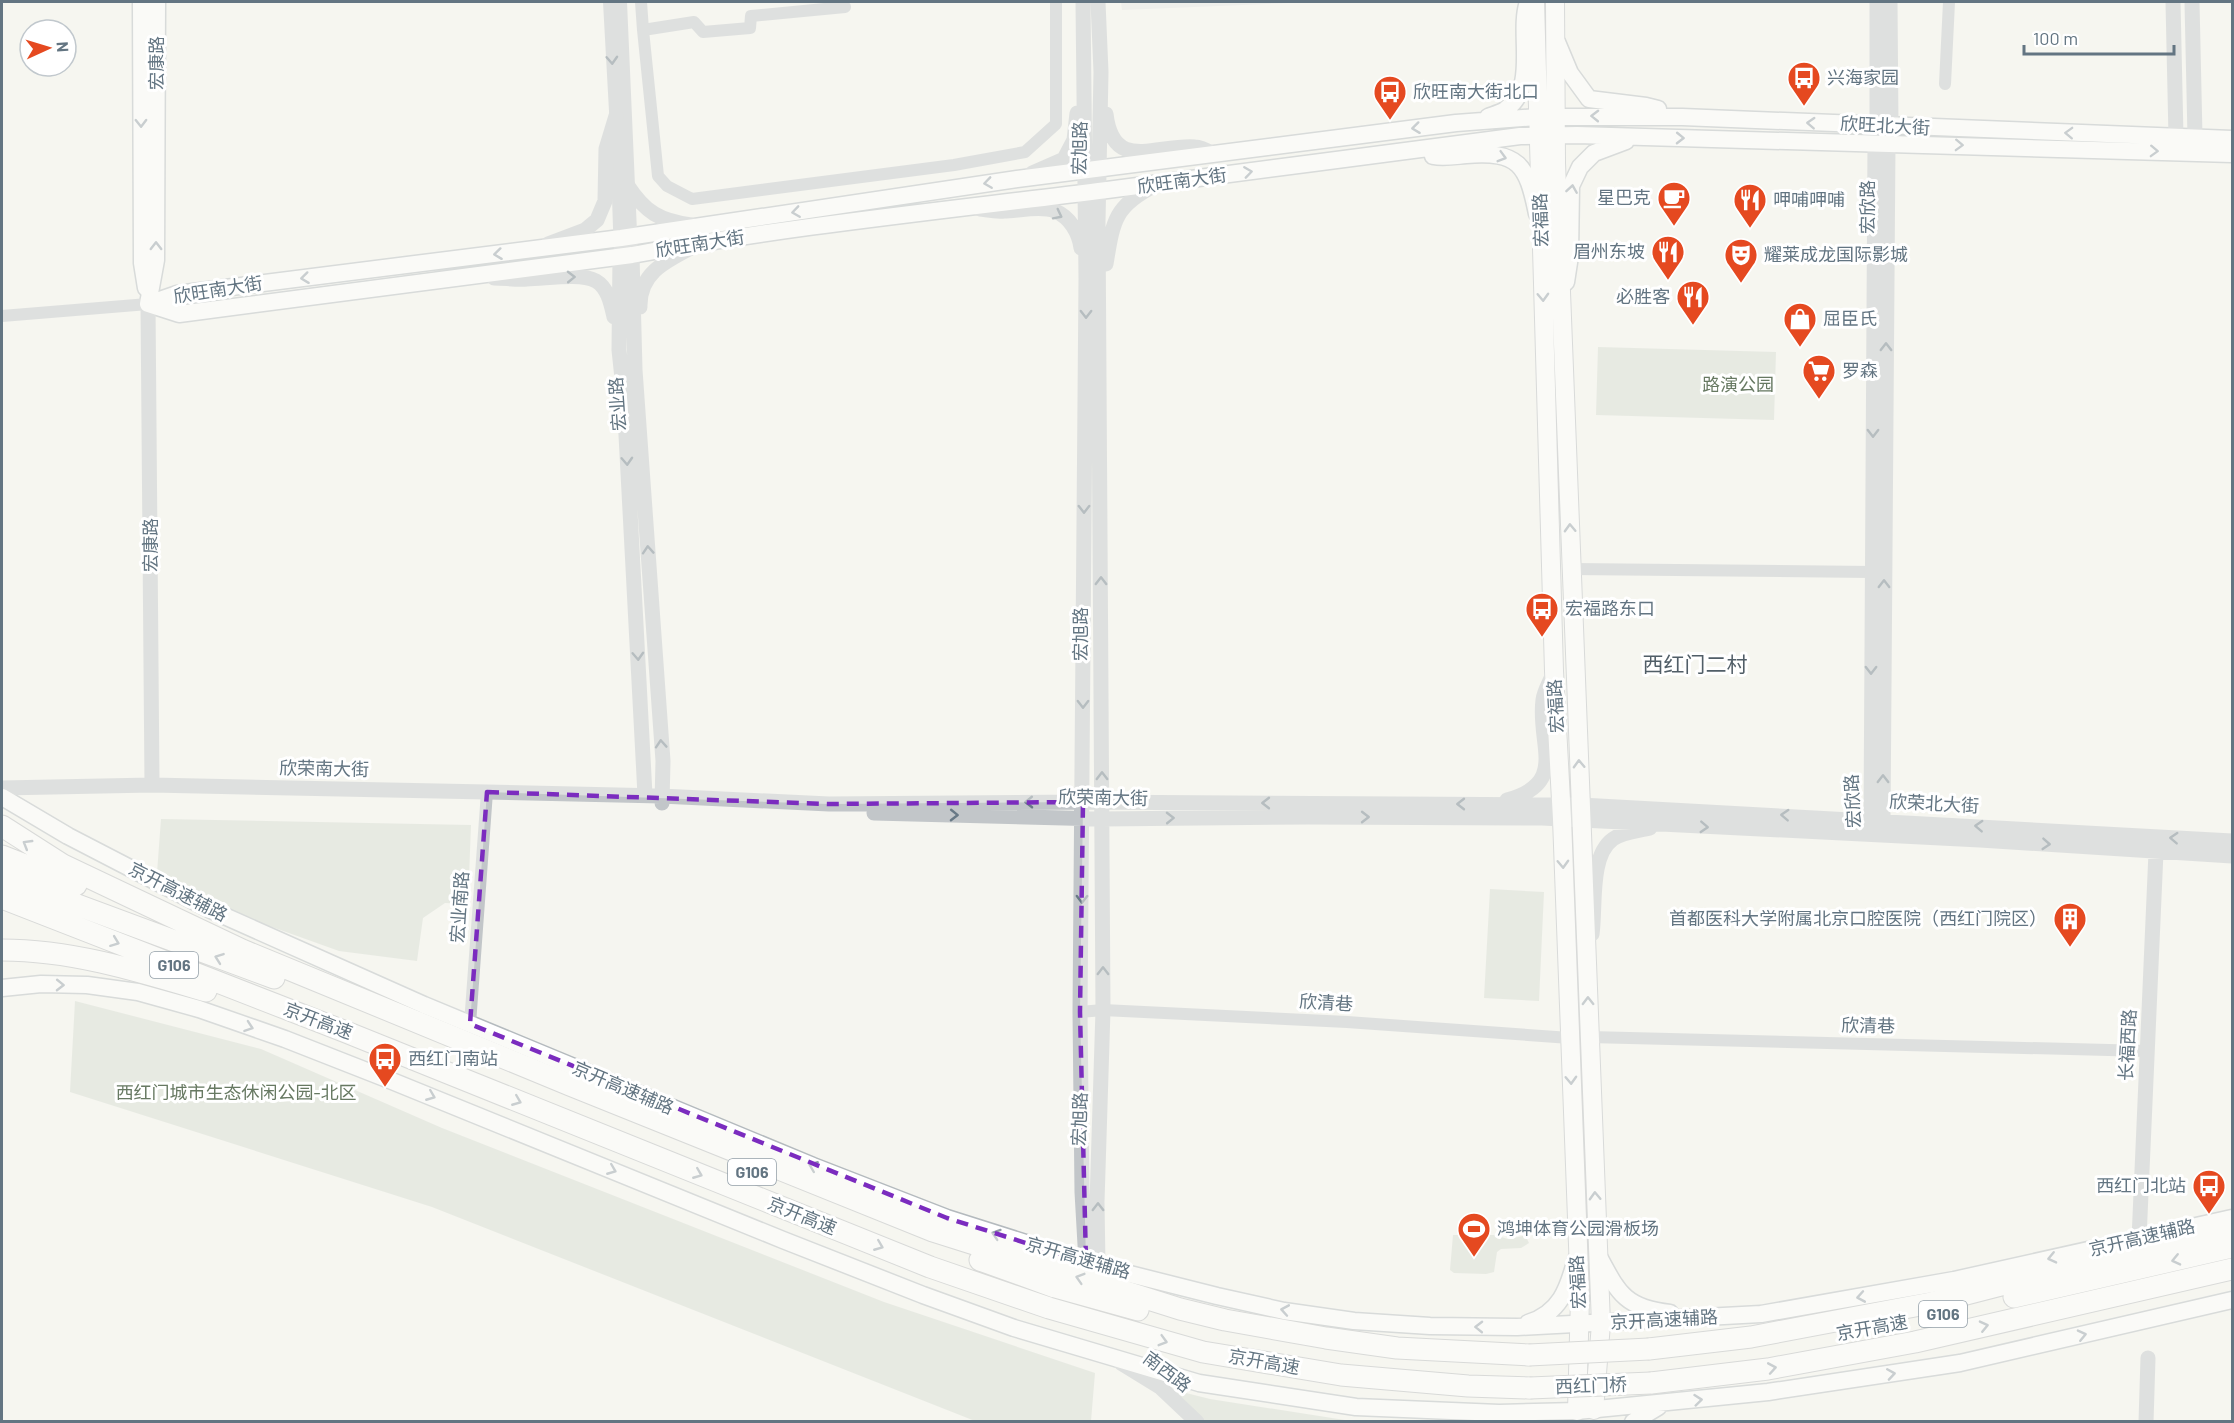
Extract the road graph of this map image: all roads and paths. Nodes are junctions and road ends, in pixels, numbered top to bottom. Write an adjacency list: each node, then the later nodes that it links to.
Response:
1 (141, 2): 50 (main road, 宏康路, one-way to 50)
2 (157, 2): 50 (main road, 宏康路, one-way to 2)
3 (609, 2): 23 (street, 宏业路, one-way to 23)
4 (621, 2): 23 (street, 宏业路)
5 (641, 2): 18 (street)
6 (1056, 2): 18 (street)
7 (1083, 2): 20 (street, 宏旭路)
8 (1098, 2): 21 (street, 宏旭路)
9 (1528, 2): 27 (main road)
10 (1535, 2): 25 (main road, 宏福路)
11 (1555, 2): 19 (main road, 宏福路)
12 (1877, 2): 29 (street)
13 (1890, 2): 29 (street)
14 (1949, 2): 22 (street)
15 (2173, 2): 31 (street)
16 (2192, 2): 32 (street)
17 (845, 7): 18 (street)
18 (643, 30)
19 (1556, 39): 24 (main road, 宏福路); 26 (main road)
20 (1085, 51): 37 (street, 宏旭路); 38 (street)
21 (1101, 72): 35 (street); 37 (street, 宏旭路)
22 (1946, 84)
23 (619, 112): 40 (street, 宏业路); 44 (street, 宏业路); 46 (street)
24 (1556, 116): 25 (main road, 欣旺北大街); 26 (main road, 欣旺北大街, one-way to 24); 28 (main road, 宏福路)
25 (1537, 117): 27 (main road, 欣旺南大街); 28 (main road, 宏福路)
26 (1682, 117): 29 (main road, 欣旺北大街, one-way to 26)
27 (1456, 123): 35 (main road, 欣旺南大街, one-way to 35)
28 (1547, 135): 30 (main road, 欣旺北大街); 34 (main road, 欣旺南大街); 45 (main road, 宏福路); 51 (main road, 宏福路)
29 (1883, 135): 30 (main road, 欣旺北大街, one-way to 29); 31 (main road, 欣旺北大街, one-way to 29); 36 (main road, 欣旺北大街, one-way to 36); 56 (street, 宏欣路, one-way to 56); 71 (street, 宏欣路, one-way to 29)
30 (1639, 137): 51 (main road, one-way to 30)
31 (2176, 137): 32 (main road, 欣旺北大街)
32 (2195, 138): 33 (main road, 欣旺北大街)
33 (2232, 139)
34 (1402, 151): 39 (main road, 欣旺南大街, one-way to 34); 45 (main road, one-way to 45)
35 (1213, 154): 37 (main road, 欣旺南大街)
36 (2232, 154)
37 (1092, 170): 38 (main road, 欣旺南大街); 41 (street, 宏旭路)
38 (1017, 179): 43 (main road, 欣旺南大街, one-way to 43)
39 (1158, 184): 41 (main road, 欣旺南大街); 49 (street)
40 (628, 186): 43 (street); 44 (street, 宏业路)
41 (1092, 192): 42 (main road, 欣旺南大街); 49 (street, 宏旭路)
42 (959, 207): 43 (main road, 欣旺南大街); 49 (street, one-way to 49)
43 (701, 234): 44 (main road, 欣旺南大街); 47 (main road, 欣旺南大街); 54 (street)
44 (626, 237): 46 (main road, 欣旺南大街); 47 (street, 宏业路)
45 (1541, 239): 57 (main road, 宏福路, one-way to 57)
46 (538, 249): 50 (main road, 欣旺南大街, one-way to 50)
47 (626, 256): 48 (main road, 欣旺南大街); 53 (street, 宏业路); 54 (street, 宏业路)
48 (470, 276): 50 (main road, 欣旺南大街); 53 (street, one-way to 53)
49 (1092, 279): 64 (street, 宏旭路, one-way to 64); 65 (street, 宏旭路, one-way to 49)
50 (148, 304): 52 (street); 58 (street, 宏康路)
51 (1562, 310): 55 (main road, 宏福路, one-way to 51)
52 (2, 316)
53 (619, 350): 61 (street, 宏业路, one-way to 61)
54 (635, 370): 63 (street, 宏业路, one-way to 54)
55 (1572, 569): 56 (street); 68 (main road, 宏福路, one-way to 55)
56 (1872, 572): 71 (street, 宏欣路, one-way to 71)
57 (1554, 671): 66 (street); 67 (main road, 宏福路)
58 (152, 785): 59 (street, 欣荣南大街); 60 (street, 欣荣南大街)
59 (2, 788)
60 (487, 792): 61 (street, 欣荣南大街); 87 (street, 宏业南路)
61 (645, 795): 63 (street, 欣荣南大街)
62 (2, 797): 87 (main road, 京开高速辅路)
63 (662, 799): 64 (street, 欣荣南大街, one-way to 63); 69 (street, 欣荣南大街, one-way to 69)
64 (1083, 801): 65 (street, 欣荣南大街); 69 (street, 宏旭路)
65 (1102, 802): 66 (street, 欣荣南大街, one-way to 65); 70 (street, 宏旭路)
66 (1490, 804): 67 (street, 欣荣南大街)
67 (1561, 812): 68 (street, 欣荣北大街); 70 (street, 欣荣南大街, one-way to 67); 90 (main road, 宏福路, one-way to 90)
68 (1581, 812): 71 (street, 欣荣北大街, one-way to 68); 72 (street, 欣荣北大街); 83 (main road, 宏福路)
69 (1082, 818): 70 (street, 欣荣南大街); 86 (street, 宏旭路, one-way to 86)
70 (1102, 819): 85 (street, 宏旭路, one-way to 70)
71 (1877, 820): 74 (street, 宏欣路); 75 (street, 欣荣北大街, one-way to 71)
72 (1665, 824): 74 (street, 欣荣北大街, one-way to 74); 83 (street)
73 (2, 826): 82 (highway, one-way to 73)
74 (1875, 835): 76 (street, 欣荣北大街, one-way to 76)
75 (2232, 841)
76 (2156, 852): 78 (street, 欣荣北大街); 91 (street, 长福西路)
77 (2, 856): 82 (highway)
78 (2232, 856)
79 (2, 877): 108 (highway, 京开高速 / G106, one-way to 79)
80 (2, 898): 88 (highway, 京开高速 / G106, one-way to 88)
81 (2, 950): 88 (highway)
82 (242, 950): 108 (highway, one-way to 82)
83 (1587, 973): 89 (main road, 宏福路, one-way to 83)
84 (2, 988): 106 (main road, one-way to 106)
85 (1103, 1010): 86 (street, 欣清巷); 90 (street, 欣清巷); 98 (street, 宏旭路, one-way to 85)
86 (1080, 1012): 98 (street, 宏旭路)
87 (470, 1024): 98 (main road, 京开高速辅路, one-way to 87)
88 (346, 1032): 110 (highway, 京开高速 / G106, one-way to 110)
89 (1589, 1036): 91 (street, 欣清巷); 97 (main road, 宏福路, one-way to 89)
90 (1570, 1038): 96 (main road, 宏福路, one-way to 96)
91 (2147, 1050): 94 (street, 长福西路)
92 (2232, 1218): 94 (main road, 京开高速辅路)
93 (2232, 1231): 105 (highway)
94 (2139, 1239): 101 (main road, 京开高速辅路, one-way to 101)
95 (2232, 1247): 105 (highway, 京开高速 / G106, one-way to 105)
96 (1577, 1255): 103 (main road, 宏福路); 104 (main road)
97 (1598, 1255): 101 (main road); 102 (main road, 宏福路)
98 (1092, 1264): 104 (main road, 京开高速辅路, one-way to 98)
99 (2232, 1269): 109 (highway, 京开高速 / G106, one-way to 99)
100 (2232, 1300): 111 (main road, one-way to 100)
101 (1710, 1317): 102 (main road, 京开高速辅路)
102 (1601, 1324): 103 (main road, 京开高速辅路); 113 (main road, 宏福路)
103 (1580, 1325): 104 (main road, 京开高速辅路); 113 (main road, 宏福路)
104 (1517, 1327)
105 (1649, 1354): 108 (highway, 西红门桥 / G106)
106 (1111, 1357): 112 (main road); 114 (street, 南西路)
107 (2148, 1358): 117 (street)
108 (1529, 1361)
109 (1651, 1383): 110 (highway, 西红门桥 / G106, bridge)
110 (1530, 1388)
111 (1670, 1403): 113 (main road); 116 (main road)
112 (1499, 1413): 113 (main road); 115 (main road)
113 (1585, 1416)
114 (1197, 1422)
115 (1536, 1422)
116 (1633, 1422)
117 (2146, 1422)

